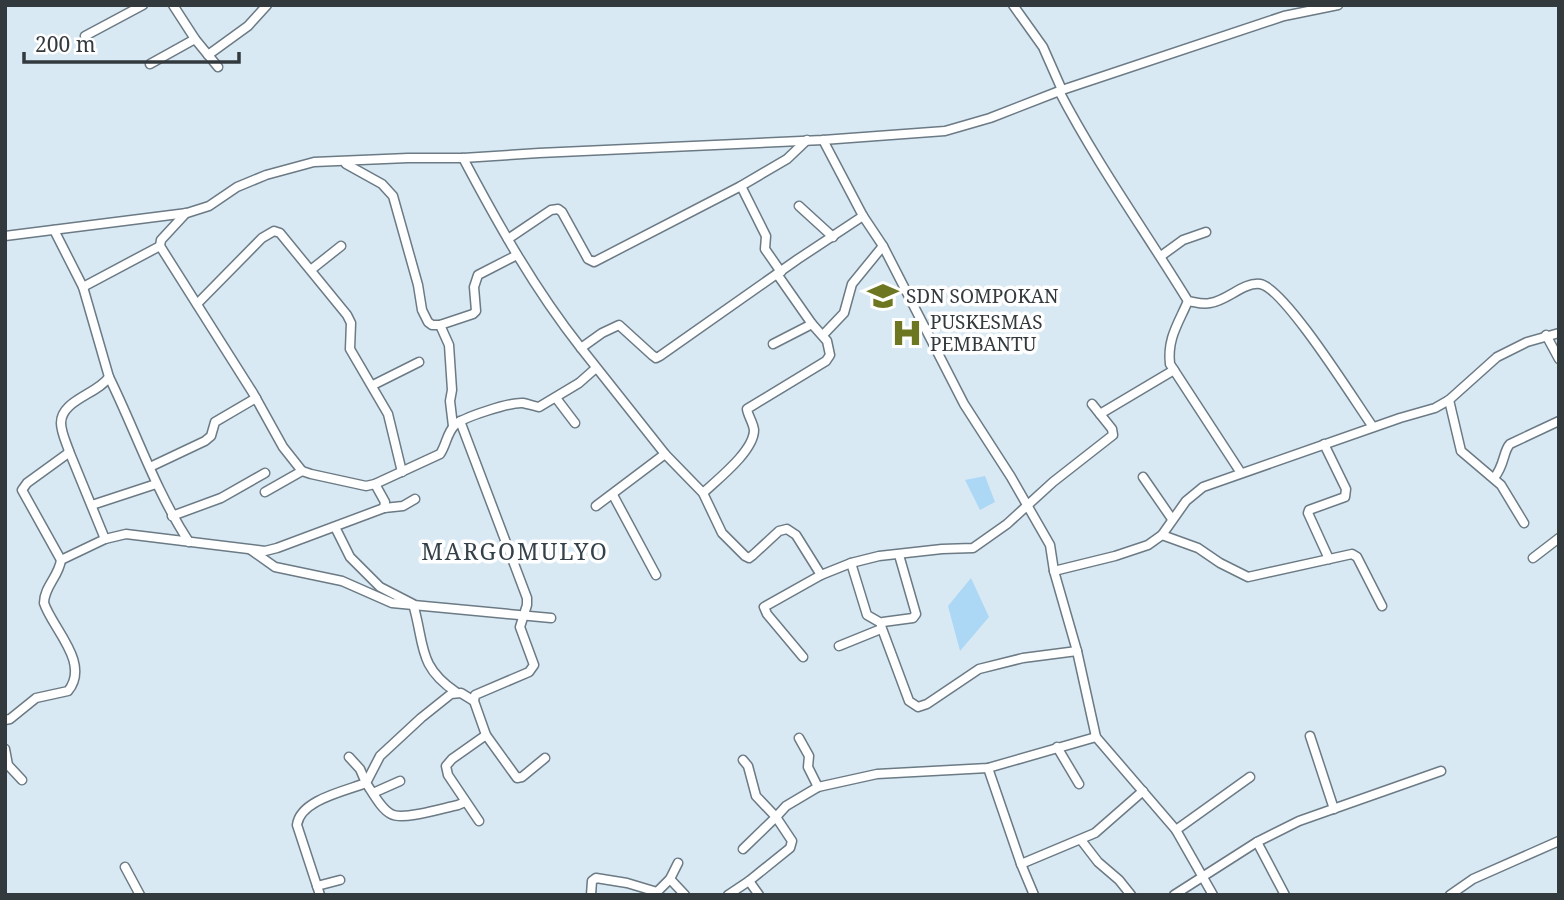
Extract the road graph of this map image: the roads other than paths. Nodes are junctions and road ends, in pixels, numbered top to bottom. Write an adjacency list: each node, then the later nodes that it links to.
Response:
1 (144, 5): 6 (street)
2 (173, 5): 7 (street)
3 (267, 5): 8 (street)
4 (1013, 5): 11 (street)
5 (1338, 5): 11 (street)
6 (85, 36)
7 (195, 39): 8 (street); 9 (street)
8 (208, 55): 10 (street)
9 (150, 64)
10 (218, 67)
11 (1060, 91): 13 (street); 29 (street)
12 (807, 140): 13 (street); 14 (street); 16 (street)
13 (823, 140): 19 (street)
14 (463, 158): 15 (street); 24 (street)
15 (344, 162): 18 (street); 36 (street)
16 (741, 186): 24 (street); 31 (street)
17 (799, 206): 23 (street)
18 (187, 213): 20 (street); 25 (street)
19 (863, 216): 23 (street); 27 (street)
20 (54, 230): 22 (street); 32 (street)
21 (1206, 232): 29 (street)
22 (5, 236)
23 (833, 237): 31 (street)
24 (508, 239): 28 (street)
25 (160, 246): 32 (street); 34 (street)
26 (341, 246): 30 (street)
27 (883, 246): 38 (street); 75 (street)
28 (517, 255): 36 (street); 41 (street)
29 (1161, 256): 33 (street)
30 (312, 269): 34 (street); 47 (street)
31 (779, 273): 35 (street); 41 (street)
32 (83, 287): 46 (street)
33 (1188, 302): 45 (street); 56 (street)
34 (197, 304): 48 (street)
35 (811, 324): 38 (street); 40 (street)
36 (440, 325): 54 (street)
37 (1559, 333): 39 (street)
38 (823, 335): 70 (street)
39 (1546, 335): 42 (street); 50 (street)
40 (773, 344)
41 (581, 348): 44 (street)
42 (1559, 359)
43 (419, 362): 47 (street)
44 (596, 368): 49 (street); 59 (street)
45 (1174, 370): 52 (street); 64 (street)
46 (109, 377): 58 (street); 60 (street)
47 (373, 385): 62 (street)
48 (256, 398): 60 (street); 61 (street)
49 (556, 398): 54 (street); 55 (street)
50 (1449, 400): 56 (street); 66 (street)
51 (1092, 404): 52 (street)
52 (1100, 414): 75 (street)
53 (1559, 421): 66 (street)
54 (457, 423): 62 (street); 96 (street)
55 (575, 424)
56 (1373, 427): 57 (street)
57 (1324, 444): 64 (street); 88 (street)
58 (69, 451): 73 (street); 89 (street)
59 (665, 454): 70 (street); 71 (street)
60 (150, 467): 67 (street)
61 (302, 471): 68 (street); 69 (street)
62 (402, 472): 68 (street)
63 (265, 473): 77 (street)
64 (1241, 473): 78 (street)
65 (1143, 477): 78 (street)
66 (1494, 478): 79 (street)
67 (156, 484): 73 (street); 77 (street)
68 (375, 484): 76 (street)
69 (265, 492)
70 (703, 493): 93 (street)
71 (613, 495): 74 (street); 92 (street)
72 (415, 499): 76 (street)
73 (92, 505): 83 (street)
74 (596, 506)
75 (1028, 507): 86 (street); 91 (street)
76 (384, 508): 80 (street)
77 (172, 516): 84 (street)
78 (1172, 519): 81 (street)
79 (1524, 523)
80 (335, 527): 85 (street); 94 (street)
81 (1162, 536): 88 (street); 91 (street)
82 (1559, 538): 87 (street)
83 (105, 539): 84 (street); 89 (street)
84 (189, 542): 85 (street)
85 (251, 551): 94 (street)
86 (899, 555): 90 (street); 98 (street)
87 (1532, 558)
88 (1329, 559): 95 (street)
89 (61, 560): 104 (street)
90 (850, 563): 93 (street); 98 (street)
91 (1054, 571): 100 (street)
92 (656, 575)
93 (821, 575): 101 (street)
94 (414, 607): 96 (street); 102 (street)
95 (1382, 607)
96 (524, 615): 97 (street); 103 (street)
97 (551, 618)
98 (881, 626): 99 (street); 100 (street)
99 (839, 646)
100 (1077, 652): 107 (street)
101 (803, 657)
102 (456, 692): 103 (street); 119 (street)
103 (474, 701): 105 (street)
104 (5, 720)
105 (486, 735): 112 (street); 124 (street)
106 (1310, 736): 125 (street)
107 (1096, 737): 109 (street); 122 (street)
108 (799, 738): 121 (street)
109 (1057, 747): 114 (street); 120 (street)
110 (5, 749): 117 (street)
111 (349, 757): 119 (street)
112 (545, 758)
113 (743, 760): 126 (street)
114 (988, 768): 121 (street); 134 (street)
115 (1441, 771): 125 (street)
116 (1250, 777): 128 (street)
117 (22, 780)
118 (400, 781): 123 (street)
119 (366, 783): 123 (street); 140 (street)
120 (1079, 784)
121 (818, 787): 126 (street)
122 (1143, 791): 128 (street); 129 (street)
123 (373, 793): 124 (street)
124 (466, 802): 127 (street)
125 (1334, 809): 131 (street)
126 (776, 817): 132 (street); 139 (street)
127 (479, 821)
128 (1176, 830): 136 (street)
129 (1081, 840): 134 (street); 147 (street)
130 (1559, 841): 151 (street)
131 (1257, 842): 136 (street); 150 (street)
132 (743, 849)
133 (678, 863): 137 (street)
134 (1021, 864): 146 (street)
135 (125, 867): 141 (street)
136 (1202, 878): 148 (street); 149 (street)
137 (670, 879): 142 (street); 143 (street)
138 (340, 880): 140 (street)
139 (749, 881): 144 (street); 145 (street)
140 (319, 890)
141 (139, 895)
142 (592, 895)
143 (685, 895)
144 (728, 895)
145 (759, 895)
146 (1034, 895)
147 (1131, 895)
148 (1174, 895)
149 (1213, 895)
150 (1285, 895)
151 (1450, 895)

